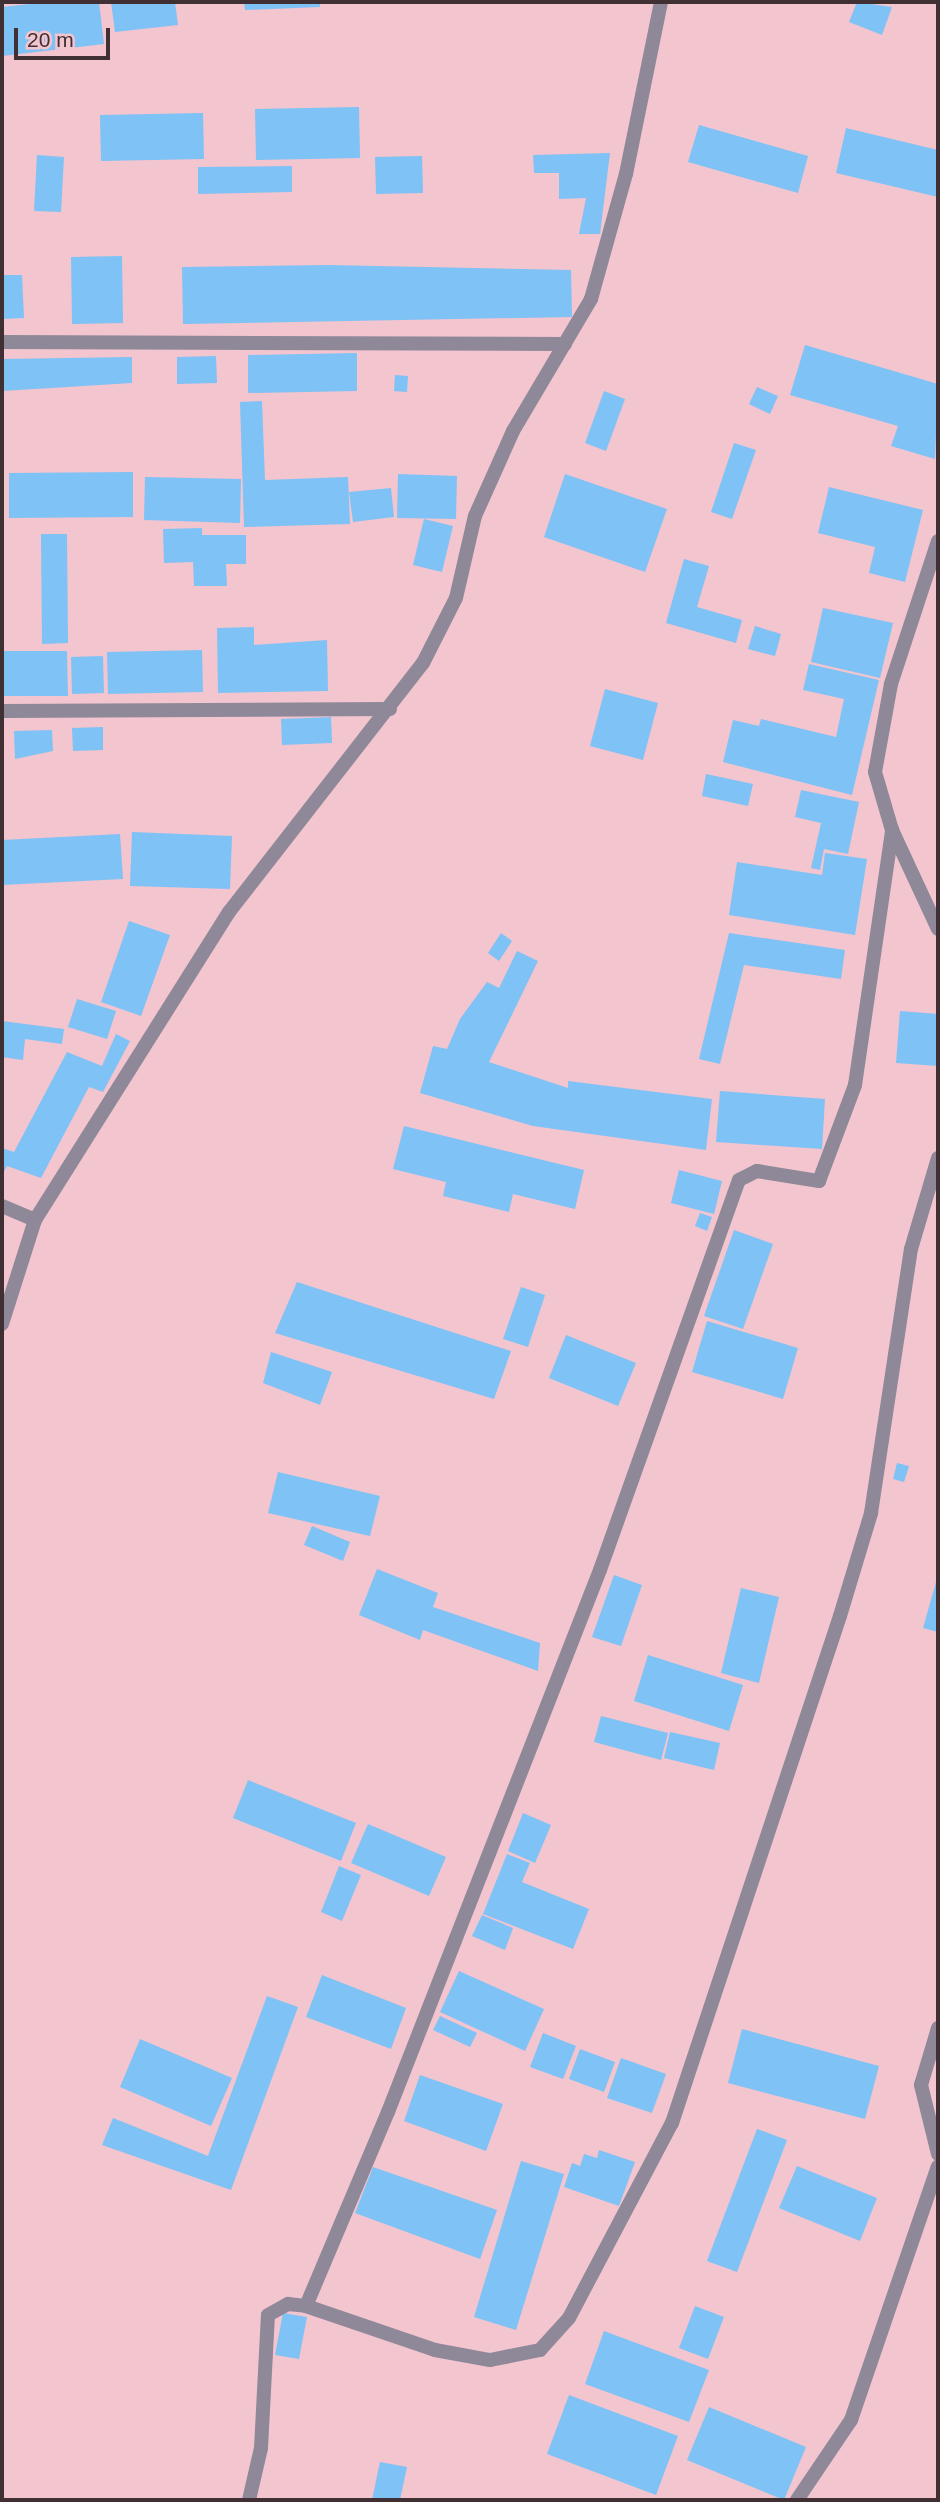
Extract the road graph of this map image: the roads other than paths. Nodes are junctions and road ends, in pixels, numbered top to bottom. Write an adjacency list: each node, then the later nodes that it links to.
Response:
1 (661, 2): 3 (street)
2 (2, 342): 3 (street)
3 (565, 344): 5 (street)
4 (938, 541): 7 (street)
5 (390, 709): 6 (street); 11 (street)
6 (2, 711)
7 (892, 830): 8 (street); 16 (street)
8 (938, 929)
9 (938, 1158): 16 (street)
10 (2, 1206): 11 (street)
11 (35, 1220): 12 (street)
12 (2, 1324)
13 (938, 2028): 14 (street)
14 (938, 2154)
15 (938, 2166): 18 (street)
16 (306, 2306): 17 (street)
17 (248, 2500)
18 (797, 2500)

